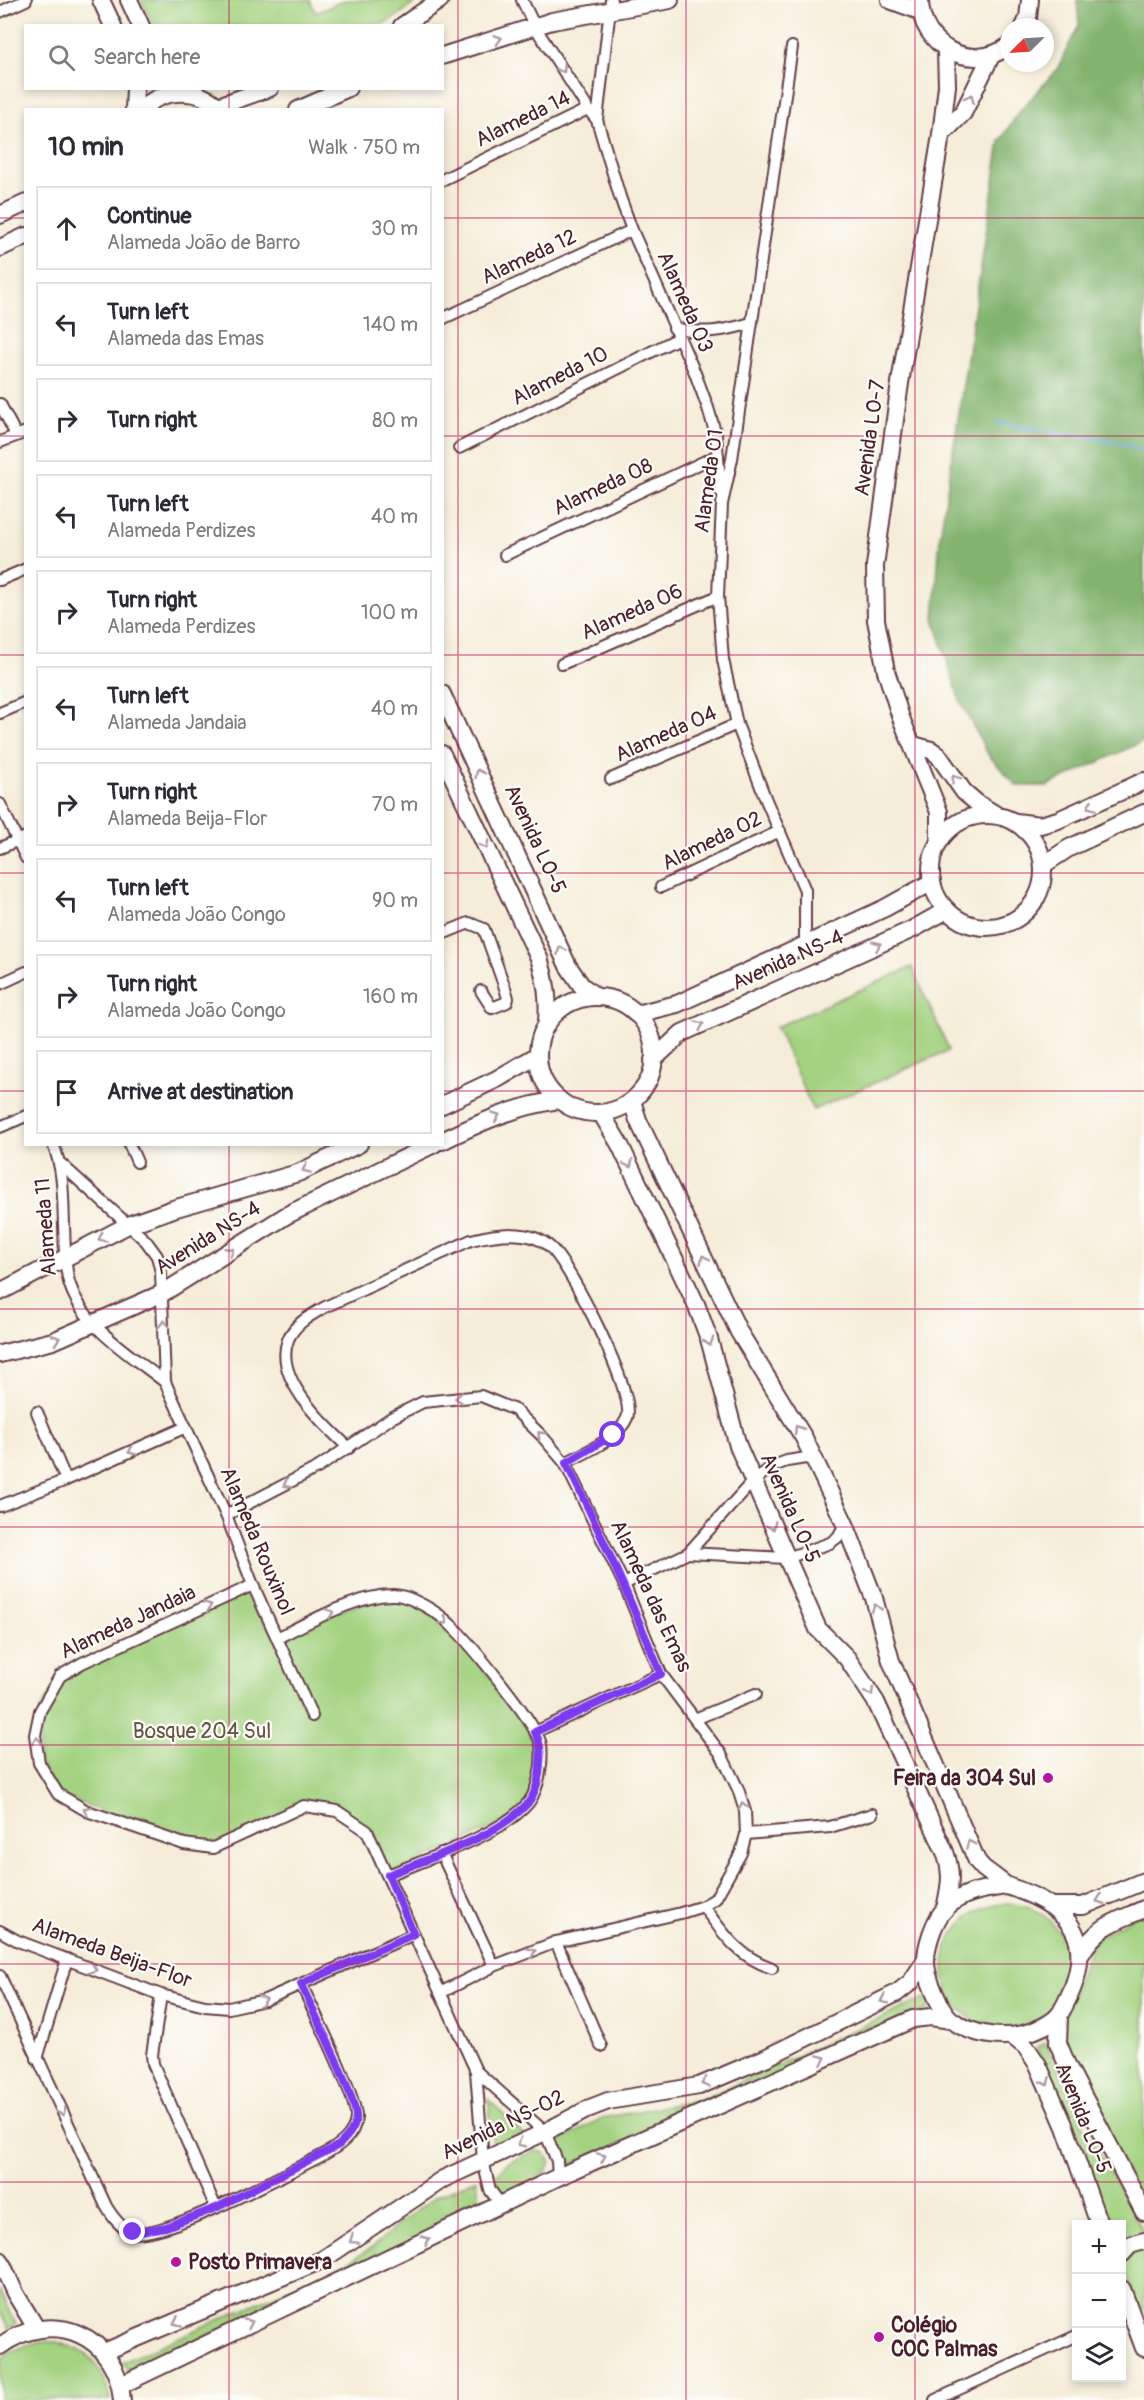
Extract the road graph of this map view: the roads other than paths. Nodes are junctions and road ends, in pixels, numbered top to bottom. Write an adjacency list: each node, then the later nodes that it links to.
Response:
1 (26, 0): 11 (street)
2 (101, 0): 13 (street)
3 (129, 0): 14 (street)
4 (440, 0): 15 (street)
5 (522, 0): 16 (street)
6 (670, 0): 9 (street)
7 (890, 0): 10 (street)
8 (1030, 0): 12 (street)
9 (612, 4): 16 (street); 31 (street)
10 (920, 5): 18 (street)
11 (0, 12)
12 (1028, 18)
13 (111, 24)
14 (140, 24)
15 (405, 24)
16 (535, 27): 20 (street, one-way to 16); 30 (street, one-way to 30)
17 (792, 47): 40 (street, Alameda 01)
18 (946, 50): 21 (street); 32 (street, Avenida LO-7)
19 (1000, 51): 21 (street)
20 (444, 55)
21 (991, 56): 32 (street, one-way to 21)
22 (135, 90): 26 (street)
23 (182, 90): 27 (street); 28 (street)
24 (265, 90): 28 (street)
25 (343, 90): 29 (street)
26 (134, 108)
27 (145, 108)
28 (220, 108)
29 (303, 108)
30 (588, 109): 31 (street); 33 (street, Alameda 14)
31 (597, 120): 36 (street, Alameda 03)
32 (941, 135): 57 (street, Avenida LO-7)
33 (444, 179)
34 (24, 204): 35 (street)
35 (0, 215)
36 (632, 230): 39 (street, Alameda 12); 41 (street, Alameda 03)
37 (24, 237): 38 (street)
38 (0, 248)
39 (444, 318)
40 (752, 323): 41 (street); 47 (street, Alameda 01)
41 (676, 333): 45 (street, Alameda 10); 46 (street, Alameda 03)
42 (0, 404): 43 (street)
43 (21, 434): 44 (street)
44 (0, 442)
45 (459, 448)
46 (718, 455): 47 (street, Alameda 03); 48 (street, Alameda 08)
47 (722, 504): 51 (street, Alameda 01)
48 (505, 555)
49 (24, 570): 50 (street)
50 (0, 580)
51 (718, 596): 52 (street, Alameda 06); 56 (street, Alameda 01)
52 (562, 664)
53 (444, 698): 78 (street, Avenida LO-5, one-way to 53)
54 (24, 703): 55 (street)
55 (0, 713)
56 (736, 724): 59 (street, Alameda 04); 65 (street, Alameda 01)
57 (913, 745): 63 (street, one-way to 57); 67 (street, Avenida LO-7)
58 (444, 758): 80 (street, one-way to 80)
59 (611, 779)
60 (1144, 781): 64 (street, one-way to 64)
61 (0, 804): 66 (street)
62 (1144, 813): 69 (street)
63 (997, 815): 64 (street); 67 (street)
64 (1015, 822): 69 (street)
65 (780, 831): 71 (street, Alameda 02); 74 (street, Alameda 01)
66 (21, 838): 68 (street)
67 (939, 841): 70 (street)
68 (0, 848)
69 (1043, 865): 72 (street)
70 (932, 882): 72 (street); 74 (street, Avenida NS-4)
71 (662, 887)
72 (947, 910): 82 (street, Avenida NS-4, one-way to 72)
73 (444, 933): 77 (street)
74 (805, 945): 79 (street, Avenida NS-4)
75 (24, 973): 76 (street)
76 (0, 984)
77 (481, 991)
78 (595, 996): 79 (street); 80 (street)
79 (636, 1014): 82 (street)
80 (548, 1022): 81 (street)
81 (537, 1054): 83 (street); 85 (street)
82 (654, 1060): 84 (street)
83 (559, 1100): 86 (street); 89 (street, one-way to 83)
84 (632, 1101): 86 (street); 106 (street, Avenida LO-5, one-way to 84)
85 (444, 1104)
86 (601, 1113): 109 (street, Avenida LO-5, one-way to 109)
87 (24, 1117): 88 (street)
88 (0, 1127)
89 (444, 1140)
90 (54, 1146): 95 (street, Alameda 11)
91 (130, 1146): 94 (street)
92 (355, 1146): 96 (street, Avenida NS-4, one-way to 96)
93 (430, 1146): 99 (street, Avenida NS-4, one-way to 93)
94 (137, 1162)
95 (61, 1164): 96 (street, Alameda 11); 97 (street, Alameda 11)
96 (128, 1225): 97 (street, Avenida NS-4, one-way to 97); 99 (street, Alameda 11)
97 (65, 1256): 98 (street, Avenida NS-4); 100 (street, Alameda 11)
98 (0, 1292)
99 (163, 1293): 100 (street, Avenida NS-4); 102 (street, Alameda 11, one-way to 99)
100 (94, 1325): 101 (street, Avenida NS-4, one-way to 100); 102 (street, Alameda 11)
101 (0, 1354)
102 (165, 1382): 104 (street, Alameda Rouxinol)
103 (37, 1412): 108 (street)
104 (186, 1427): 108 (street, one-way to 108); 111 (street, Alameda Rouxinol)
105 (349, 1448): 107 (street, Alameda das Emas, one-way to 105); 107 (street); 111 (street, Alameda das Emas, one-way to 111)
106 (813, 1457): 109 (street); 112 (street, Avenida LO-5)
107 (566, 1463): 115 (street, Alameda das Emas)
108 (66, 1480): 110 (street)
109 (752, 1482): 113 (street); 114 (street, Avenida LO-5, one-way to 114)
110 (0, 1506)
111 (226, 1515): 116 (street, Alameda Rouxinol)
112 (845, 1524): 114 (street); 128 (street, Avenida LO-5, one-way to 112)
113 (688, 1553): 114 (street); 115 (street)
114 (787, 1558): 131 (street, Avenida LO-5, one-way to 131)
115 (624, 1584): 118 (street, Alameda das Emas)
116 (254, 1585): 117 (street, Alameda Rouxinol); 126 (street, Alameda Jandaia, one-way to 116)
117 (277, 1638): 120 (street, Alameda Rouxinol); 122 (street, one-way to 122)
118 (661, 1674): 121 (street, Alameda das Emas); 122 (street)
119 (756, 1694): 121 (street)
120 (312, 1716)
121 (694, 1719): 124 (street, Alameda das Emas, one-way to 121)
122 (535, 1732): 125 (street)
123 (872, 1814): 124 (street)
124 (746, 1834): 129 (street, Alameda das Emas)
125 (441, 1852): 126 (street); 139 (street)
126 (388, 1875): 134 (street, Alameda Jandaia)
127 (1144, 1881): 130 (street, one-way to 130)
128 (1007, 1886): 130 (street); 131 (street)
129 (703, 1906): 135 (street, Alameda das Emas); 140 (street)
130 (1053, 1906): 136 (street)
131 (945, 1909): 138 (street)
132 (1144, 1909): 136 (street)
133 (0, 1931): 137 (street, Alameda Beija-Flor)
134 (414, 1934): 142 (street, Alameda Beija-Flor); 143 (street, Alameda Jandaia)
135 (556, 1942): 139 (street, Alameda das Emas, one-way to 135); 148 (street)
136 (1081, 1954): 145 (street)
137 (67, 1959): 144 (street, Alameda Beija-Flor, one-way to 144); 149 (street)
138 (925, 1961): 146 (street); 151 (street, Avenida NS-02, one-way to 151)
139 (494, 1966): 143 (street, Alameda das Emas)
140 (772, 1968)
141 (0, 1976): 149 (street)
142 (301, 1984): 144 (street, Alameda Beija-Flor, one-way to 142); 155 (street)
143 (440, 1992): 150 (street, Alameda Jandaia)
144 (161, 1995): 155 (street)
145 (1059, 2017): 147 (street); 156 (street, Avenida LO-5)
146 (951, 2020): 147 (street); 153 (street, one-way to 146)
147 (1012, 2036): 157 (street, Avenida LO-5, one-way to 157)
148 (601, 2046)
149 (37, 2060): 155 (street, one-way to 155)
150 (476, 2071): 151 (street, Alameda Jandaia); 152 (street, Alameda Jandaia)
151 (544, 2132): 152 (street, Avenida NS-02, one-way to 152); 153 (street, Alameda Jandaia)
152 (483, 2161): 154 (street, Alameda Jandaia); 166 (street, Avenida NS-02, one-way to 166)
153 (558, 2177): 154 (street)
154 (501, 2205): 167 (street, one-way to 154)
155 (216, 2208)
156 (1144, 2212)
157 (1098, 2220)
158 (1144, 2241): 159 (street)
159 (1126, 2250)
160 (0, 2260): 162 (street)
161 (1126, 2314): 165 (street)
162 (36, 2328): 164 (street); 166 (street)
163 (1072, 2338): 168 (street)
164 (0, 2346)
165 (1144, 2348)
166 (104, 2352): 167 (street)
167 (121, 2392)
168 (935, 2400)

